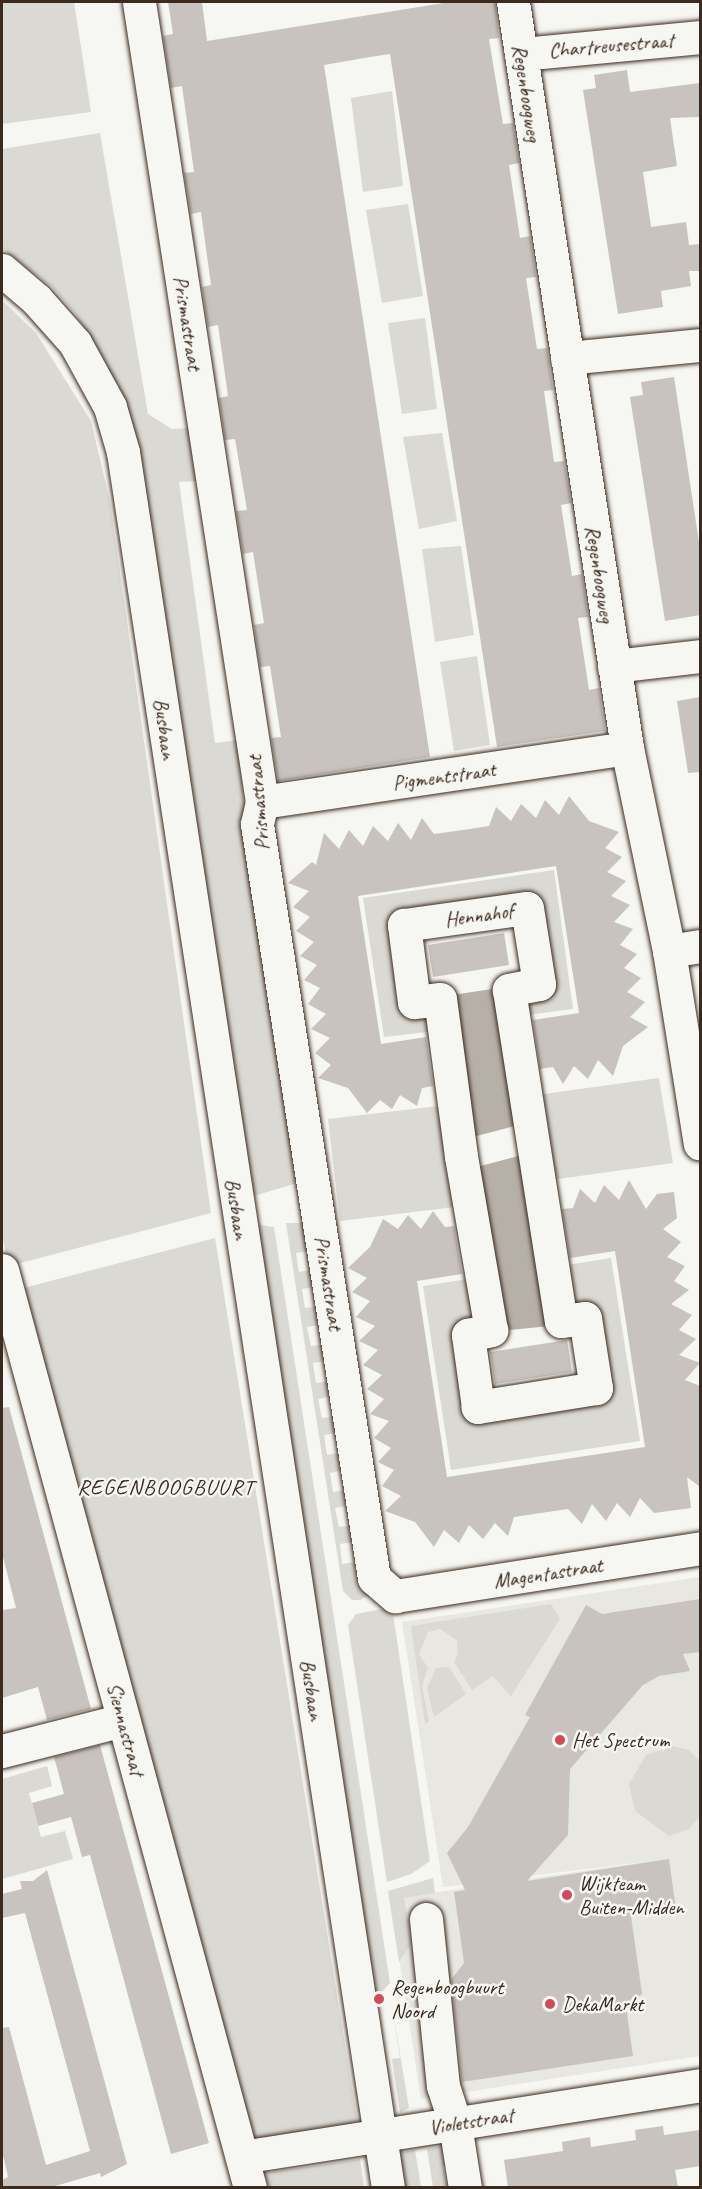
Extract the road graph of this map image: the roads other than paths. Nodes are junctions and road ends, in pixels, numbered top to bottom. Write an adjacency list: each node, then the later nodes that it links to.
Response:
1 (139, 2): 11 (street, Prismastraat)
2 (513, 2): 4 (street, Regenboogweg)
3 (700, 37): 4 (street, Chartreusestraat)
4 (521, 54): 7 (street, Regenboogweg)
5 (2, 270): 24 (street, Busbaan)
6 (700, 345): 7 (street)
7 (567, 358): 9 (street, Regenboogweg)
8 (700, 656): 9 (street)
9 (614, 666): 10 (street, Regenboogweg)
10 (627, 748): 11 (street, Pigmentstraat); 13 (street, Regenboogweg)
11 (262, 802): 18 (street, Prismastraat)
12 (700, 946): 13 (street)
13 (669, 951): 14 (street, Regenboogweg)
14 (700, 1144)
15 (2, 1270): 19 (street, Siennastraat)
16 (525, 1400): 16 (street, Hennahof)
17 (700, 1548): 18 (street, Magentastraat)
18 (395, 1596)
19 (123, 1720): 20 (street); 25 (street, Siennastraat)
20 (2, 1751)
21 (426, 1919): 23 (street)
22 (700, 2085): 23 (street, Violetstraat)
23 (455, 2124): 24 (street, Violetstraat); 27 (street)
24 (379, 2136): 25 (street, Violetstraat); 26 (street, Busbaan)
25 (246, 2172)
26 (388, 2187)
27 (465, 2187)

